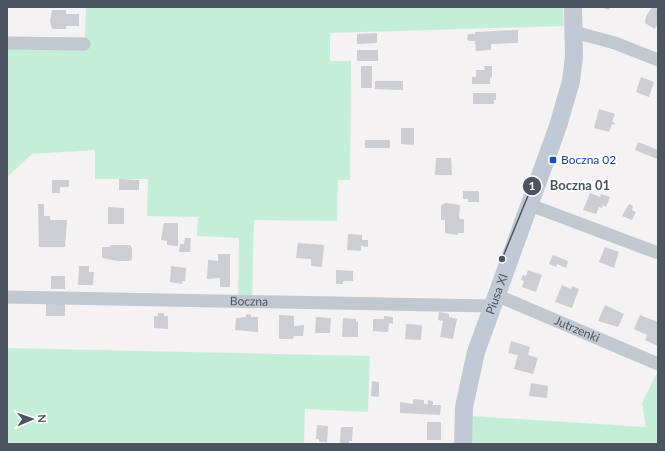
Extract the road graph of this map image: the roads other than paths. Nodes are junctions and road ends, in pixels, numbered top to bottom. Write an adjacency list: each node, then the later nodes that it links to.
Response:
1 (573, 7): 2 (street, Piusa XI)
2 (574, 32): 5 (street); 6 (street, Piusa XI)
3 (7, 43): 4 (street)
4 (84, 44)
5 (658, 60)
6 (530, 205): 7 (street); 9 (street, Piusa XI)
7 (658, 253)
8 (7, 297): 9 (street, Boczna)
9 (494, 300): 10 (street, Jutrzenki); 11 (street, Piusa XI)
10 (658, 364)
11 (462, 444)

